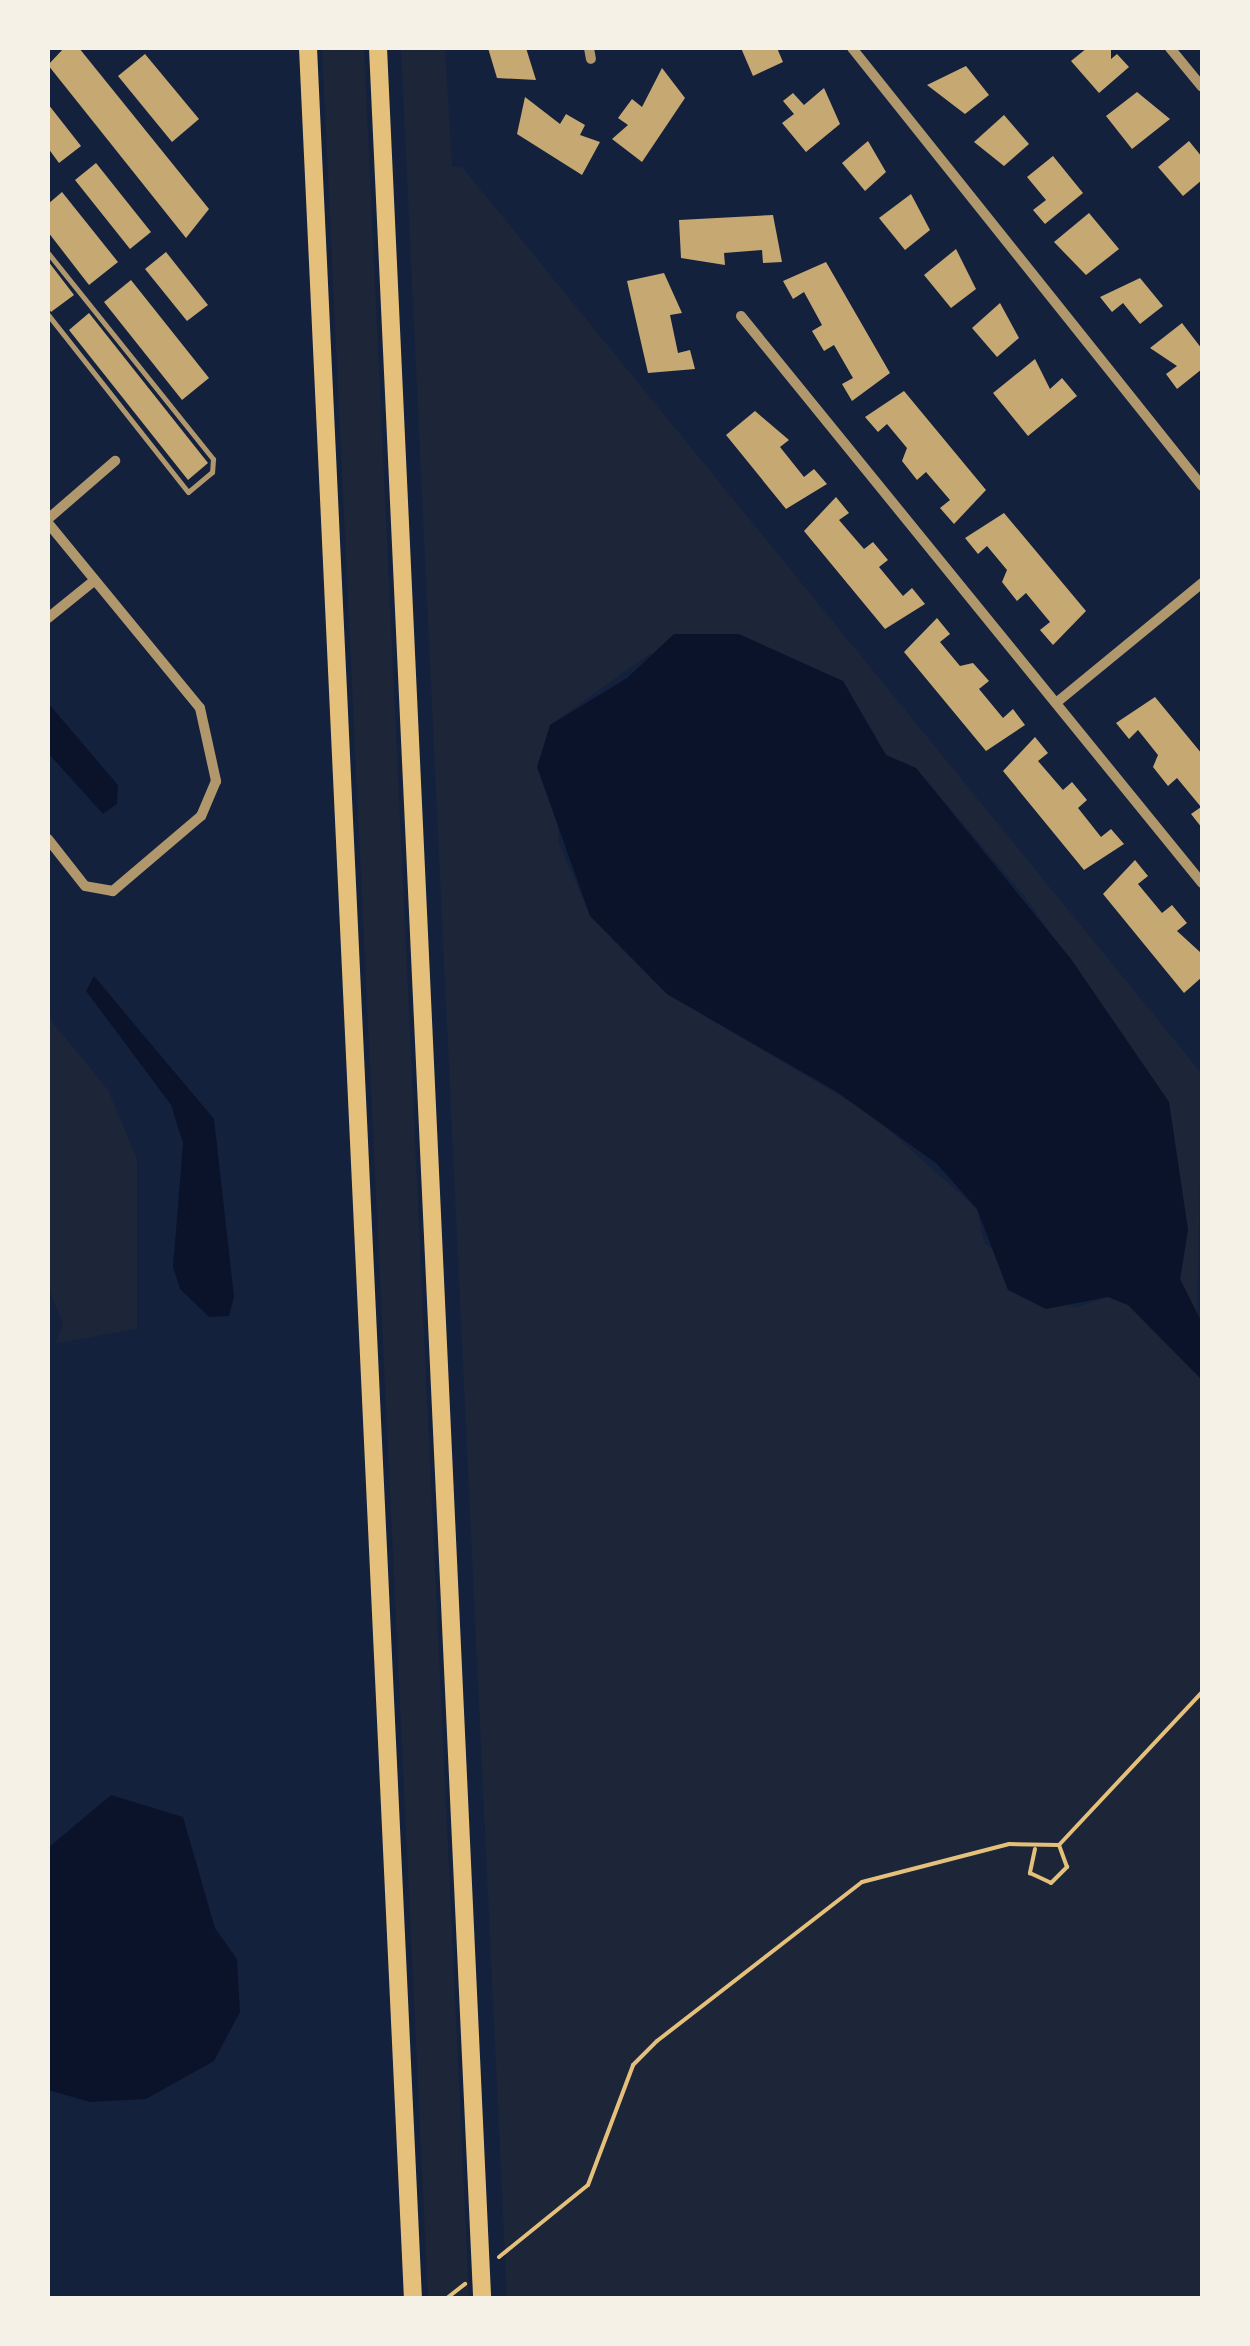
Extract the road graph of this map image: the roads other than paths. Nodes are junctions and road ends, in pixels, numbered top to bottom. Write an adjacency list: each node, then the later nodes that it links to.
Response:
1 (308, 48): 18 (highway)
2 (378, 48): 19 (highway)
3 (852, 48): 10 (street)
4 (1170, 48): 5 (street)
5 (1202, 87)
6 (48, 253): 7 (lane)
7 (48, 315)
8 (741, 316): 15 (street)
9 (115, 461): 11 (street)
10 (1202, 486)
11 (48, 521): 12 (street)
12 (94, 580): 14 (street); 16 (street)
13 (1202, 583): 15 (street)
14 (48, 618)
15 (1056, 703): 17 (street)
16 (48, 839)
17 (1202, 883)
18 (413, 2298)
19 (482, 2298)

